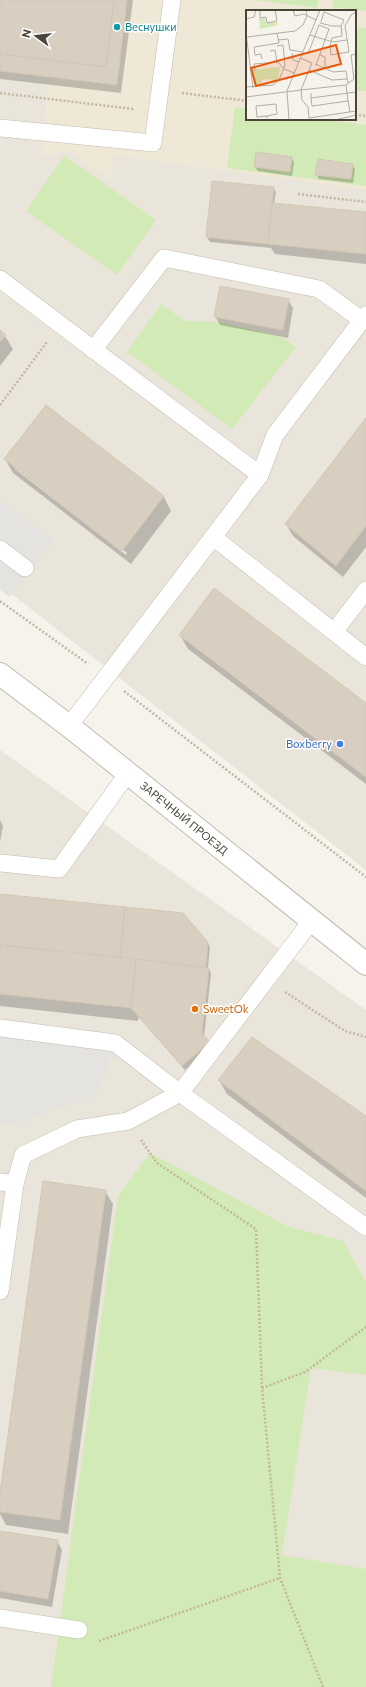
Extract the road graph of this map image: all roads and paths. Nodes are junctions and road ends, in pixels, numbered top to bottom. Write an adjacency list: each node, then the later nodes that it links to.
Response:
1 (172, 0): 8 (lane)
2 (182, 85): 4 (path)
3 (0, 93): 5 (path)
4 (246, 101)
5 (139, 104)
6 (356, 115): 7 (path)
7 (366, 116)
8 (0, 128)
9 (298, 194): 10 (path)
10 (366, 202)
11 (0, 279): 14 (lane)
12 (364, 318): 14 (lane); 16 (lane)
13 (50, 338): 15 (path)
14 (94, 350): 16 (lane)
15 (0, 405)
16 (260, 475): 17 (lane)
17 (213, 537): 22 (lane); 25 (lane)
18 (0, 549): 19 (lane)
19 (25, 568)
20 (366, 590): 22 (lane)
21 (0, 601): 25 (path)
22 (334, 632): 23 (lane)
23 (366, 657)
24 (0, 674): 26 (street, ЗАРЕЧНЫЙ ПРОЕЗД)
25 (107, 678): 26 (lane); 29 (path)
26 (69, 726): 27 (street, ЗАРЕЧНЫЙ ПРОЕЗД)
27 (128, 773): 28 (lane); 30 (street, ЗАРЕЧНЫЙ ПРОЕЗД)
28 (0, 863)
29 (366, 877)
30 (312, 920): 31 (street, ЗАРЕЧНЫЙ ПРОЕЗД); 32 (lane)
31 (366, 964)
32 (266, 980): 34 (path); 35 (lane)
33 (0, 1028): 35 (lane)
34 (366, 1037)
35 (180, 1093): 36 (lane); 38 (lane)
36 (128, 1121): 37 (lane); 41 (path)
37 (7, 1183): 39 (lane)
38 (366, 1227)
39 (0, 1291)
40 (366, 1327): 41 (path)
41 (262, 1388): 42 (path)
42 (280, 1578): 44 (path); 45 (path)
43 (0, 1618): 44 (lane)
44 (79, 1630)
45 (323, 1687)

